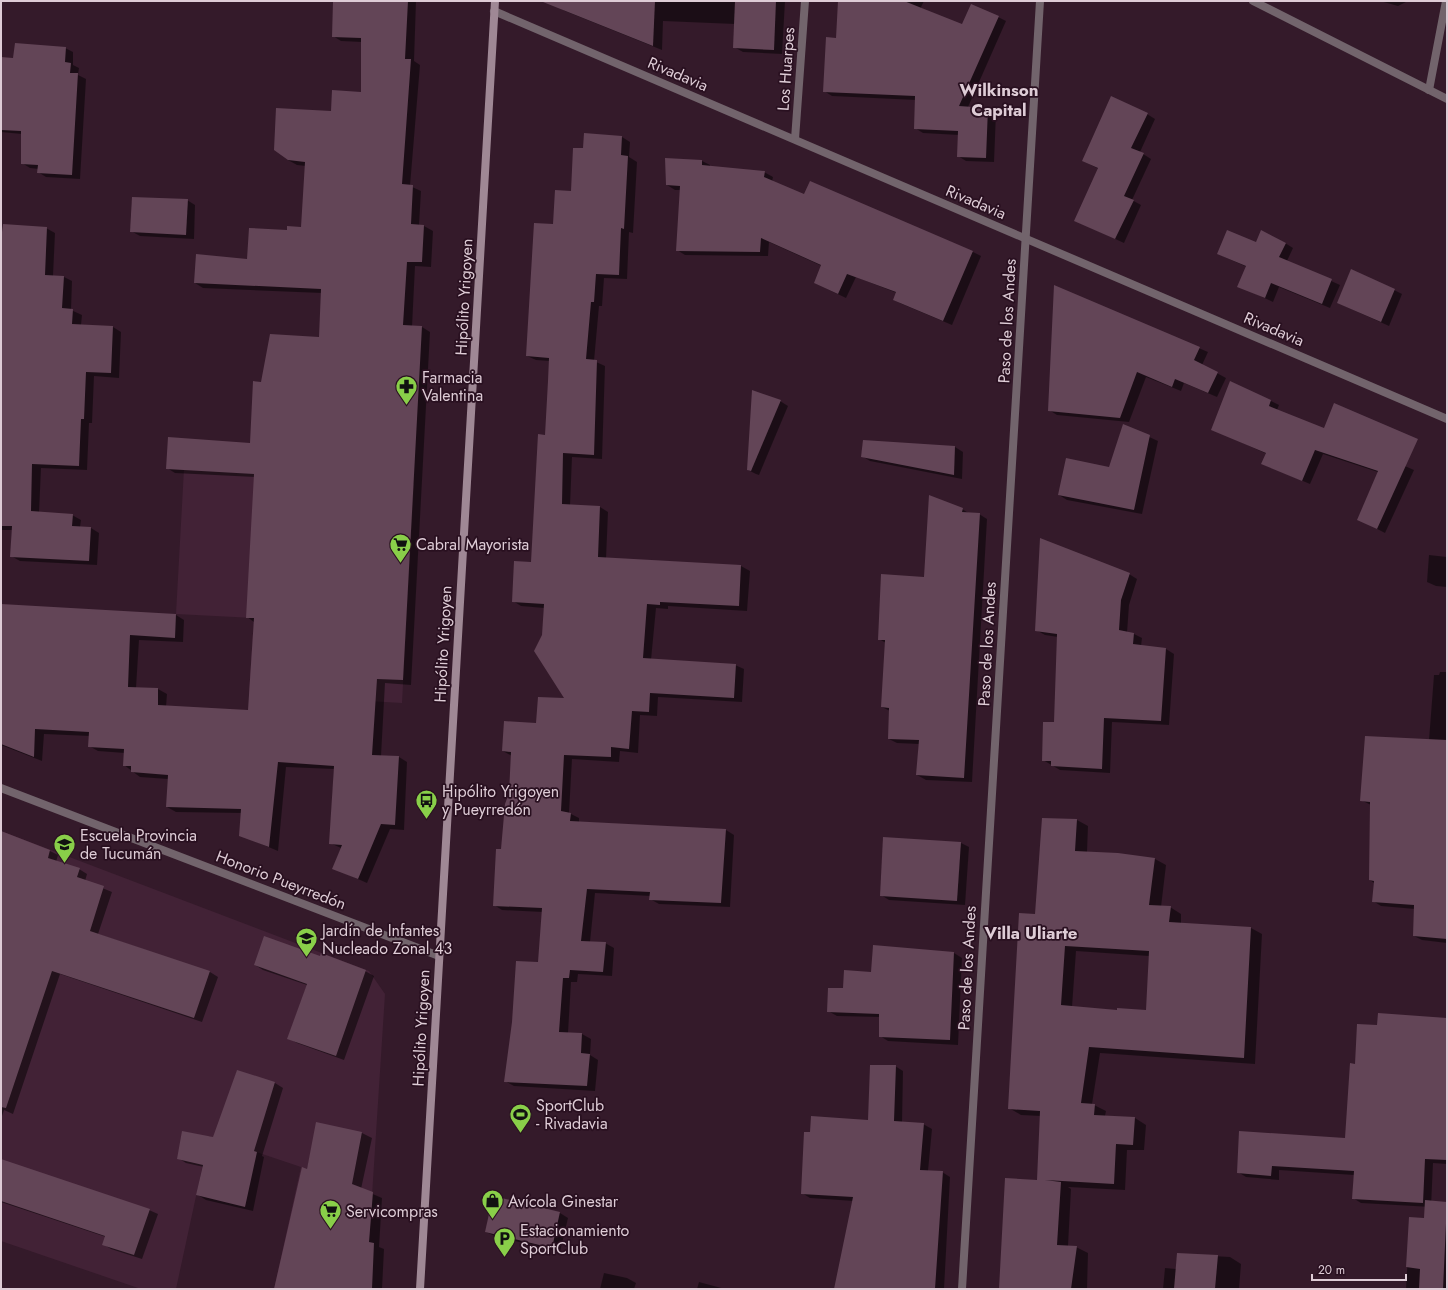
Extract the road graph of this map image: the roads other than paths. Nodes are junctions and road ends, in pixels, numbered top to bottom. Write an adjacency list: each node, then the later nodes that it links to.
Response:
1 (495, 1): 6 (main road, Hipólito Yrigoyen)
2 (805, 1): 9 (street, Los Huarpes)
3 (1040, 1): 10 (street, Paso de los Andes)
4 (1254, 1): 7 (street)
5 (1446, 1): 7 (street)
6 (494, 11): 9 (street, Rivadavia); 13 (main road, Hipólito Yrigoyen)
7 (1429, 90): 8 (street)
8 (1447, 99)
9 (795, 139): 10 (street, Rivadavia)
10 (1026, 238): 11 (street, Rivadavia); 15 (street, Paso de los Andes)
11 (1447, 419)
12 (1, 788): 13 (street, Honorio Pueyrredón)
13 (439, 956): 14 (main road, Hipólito Yrigoyen)
14 (420, 1289)
15 (962, 1289)

